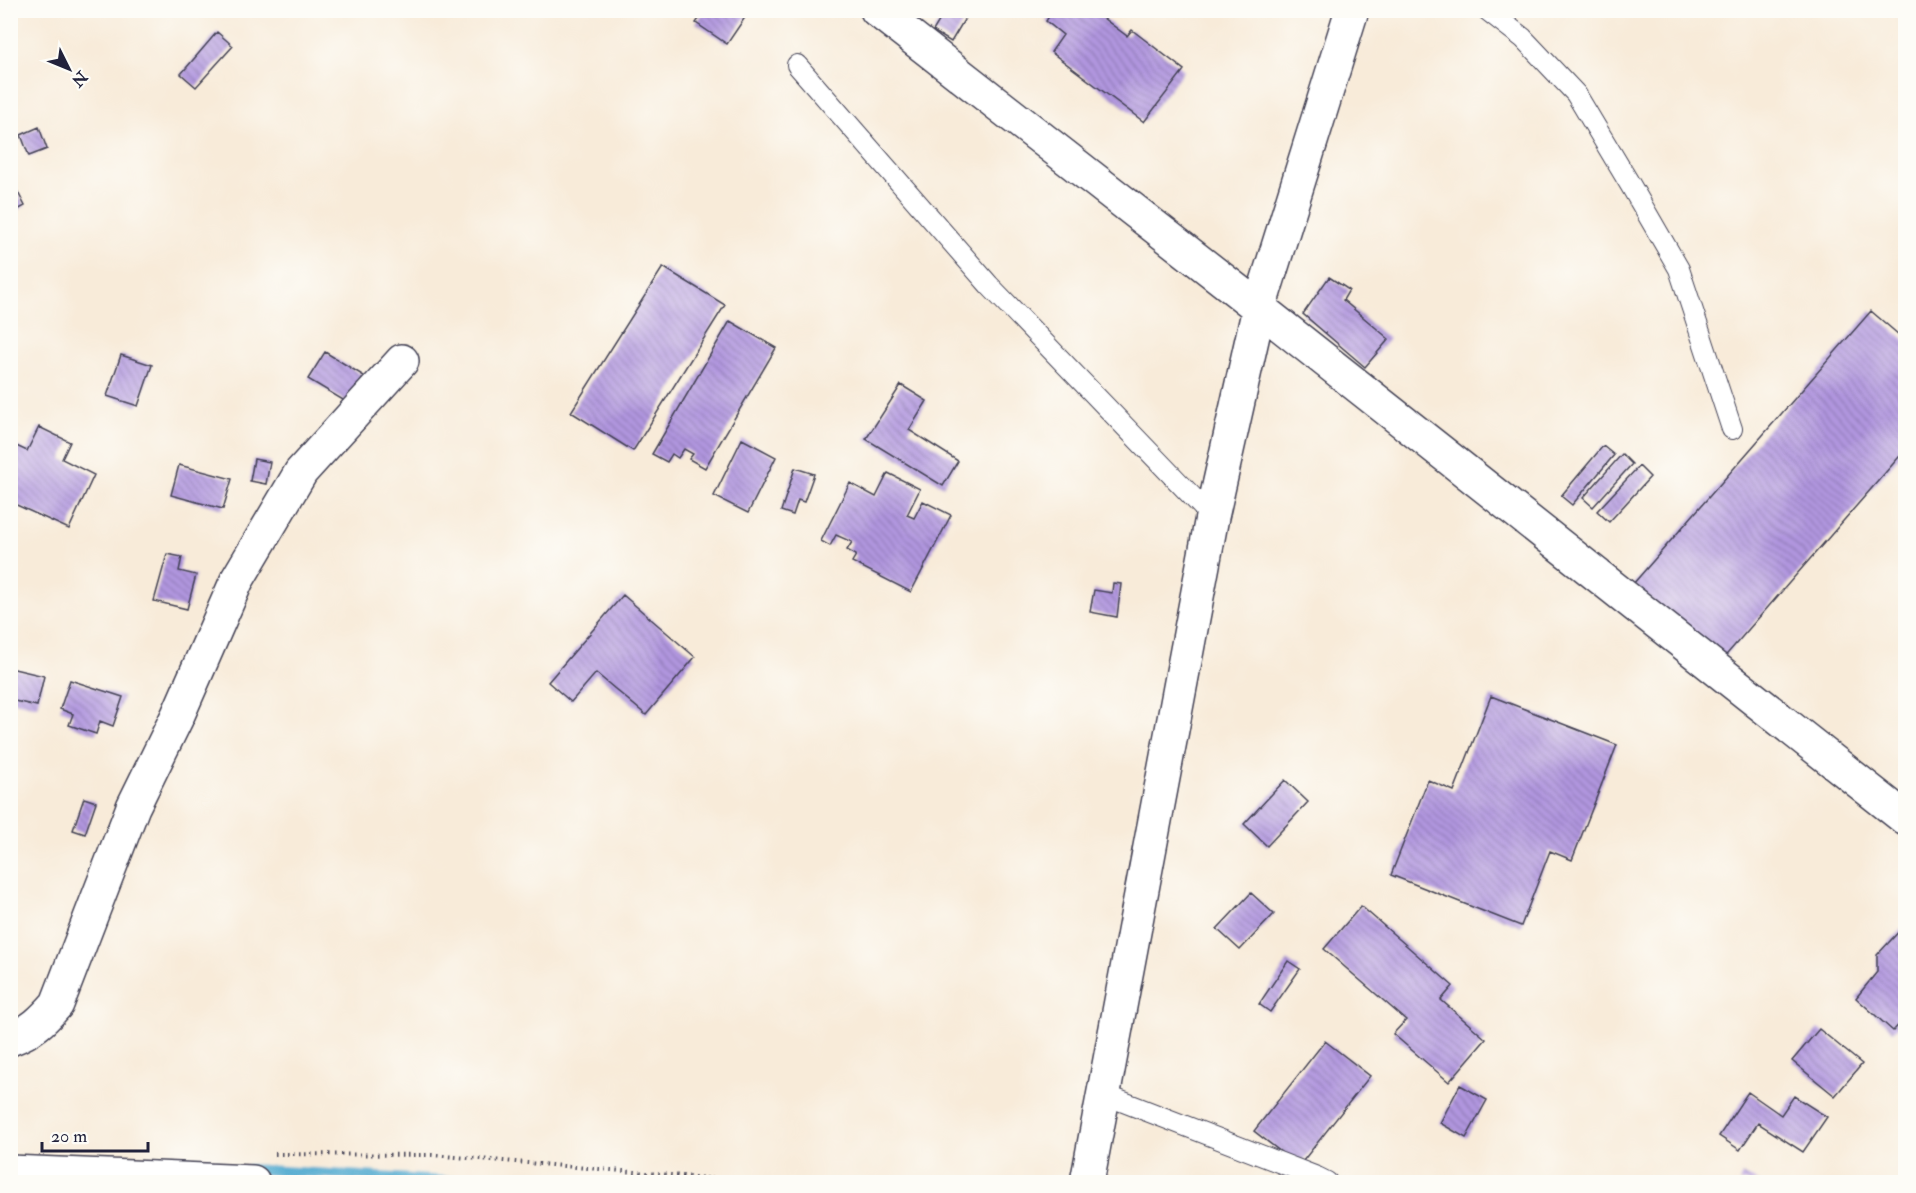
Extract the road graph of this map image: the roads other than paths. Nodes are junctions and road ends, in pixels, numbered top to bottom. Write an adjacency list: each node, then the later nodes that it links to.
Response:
1 (877, 10): 5 (main road)
2 (1352, 10): 5 (main road)
3 (1487, 10): 7 (lane)
4 (797, 65): 8 (lane)
5 (1258, 308): 8 (main road); 9 (main road)
6 (402, 361): 10 (main road)
7 (1732, 429)
8 (1212, 517): 11 (main road)
9 (1905, 819)
10 (10, 1038)
11 (1103, 1094): 14 (main road); 15 (lane)
12 (260, 1168): 13 (main road)
13 (10, 1172)
14 (1087, 1182)
15 (1327, 1182)

